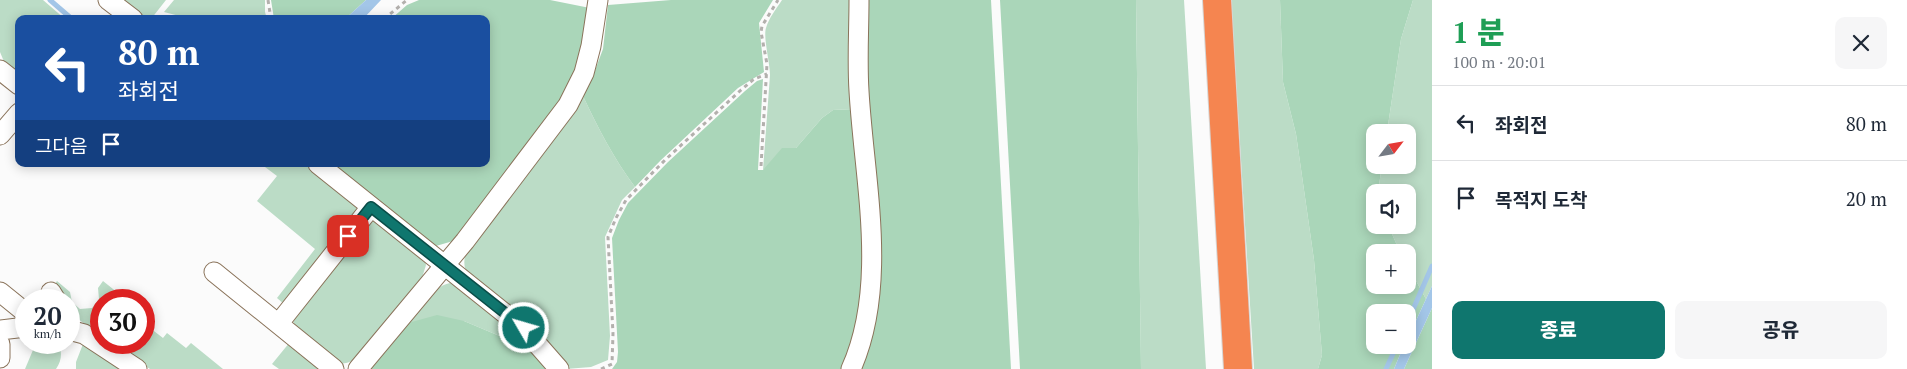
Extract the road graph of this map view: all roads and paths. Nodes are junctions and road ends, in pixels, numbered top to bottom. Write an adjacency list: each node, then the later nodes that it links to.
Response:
1 (108, 0): 9 (street)
2 (268, 0): 10 (path)
3 (407, 0): 11 (path)
4 (598, 0): 20 (street)
5 (778, 0): 13 (path)
6 (858, 0): 35 (street)
7 (1199, 0): 36 (highway)
8 (1217, 0): 37 (highway)
9 (128, 15)
10 (270, 15)
11 (389, 15)
12 (0, 70): 14 (street)
13 (767, 74): 17 (path); 34 (path)
14 (15, 82)
15 (15, 118): 16 (street)
16 (0, 135)
17 (761, 166)
18 (322, 167): 19 (street)
19 (371, 207): 20 (street); 24 (street)
20 (444, 266): 32 (street); 33 (street)
21 (214, 272): 24 (street)
22 (0, 292): 23 (street)
23 (15, 304)
24 (279, 323): 31 (street)
25 (15, 328): 26 (street)
26 (0, 330)
27 (80, 333): 30 (street)
28 (0, 344): 29 (street)
29 (0, 358)
30 (137, 369)
31 (334, 369)
32 (358, 369)
33 (559, 369)
34 (601, 369)
35 (851, 369)
36 (1219, 369)
37 (1238, 369)

